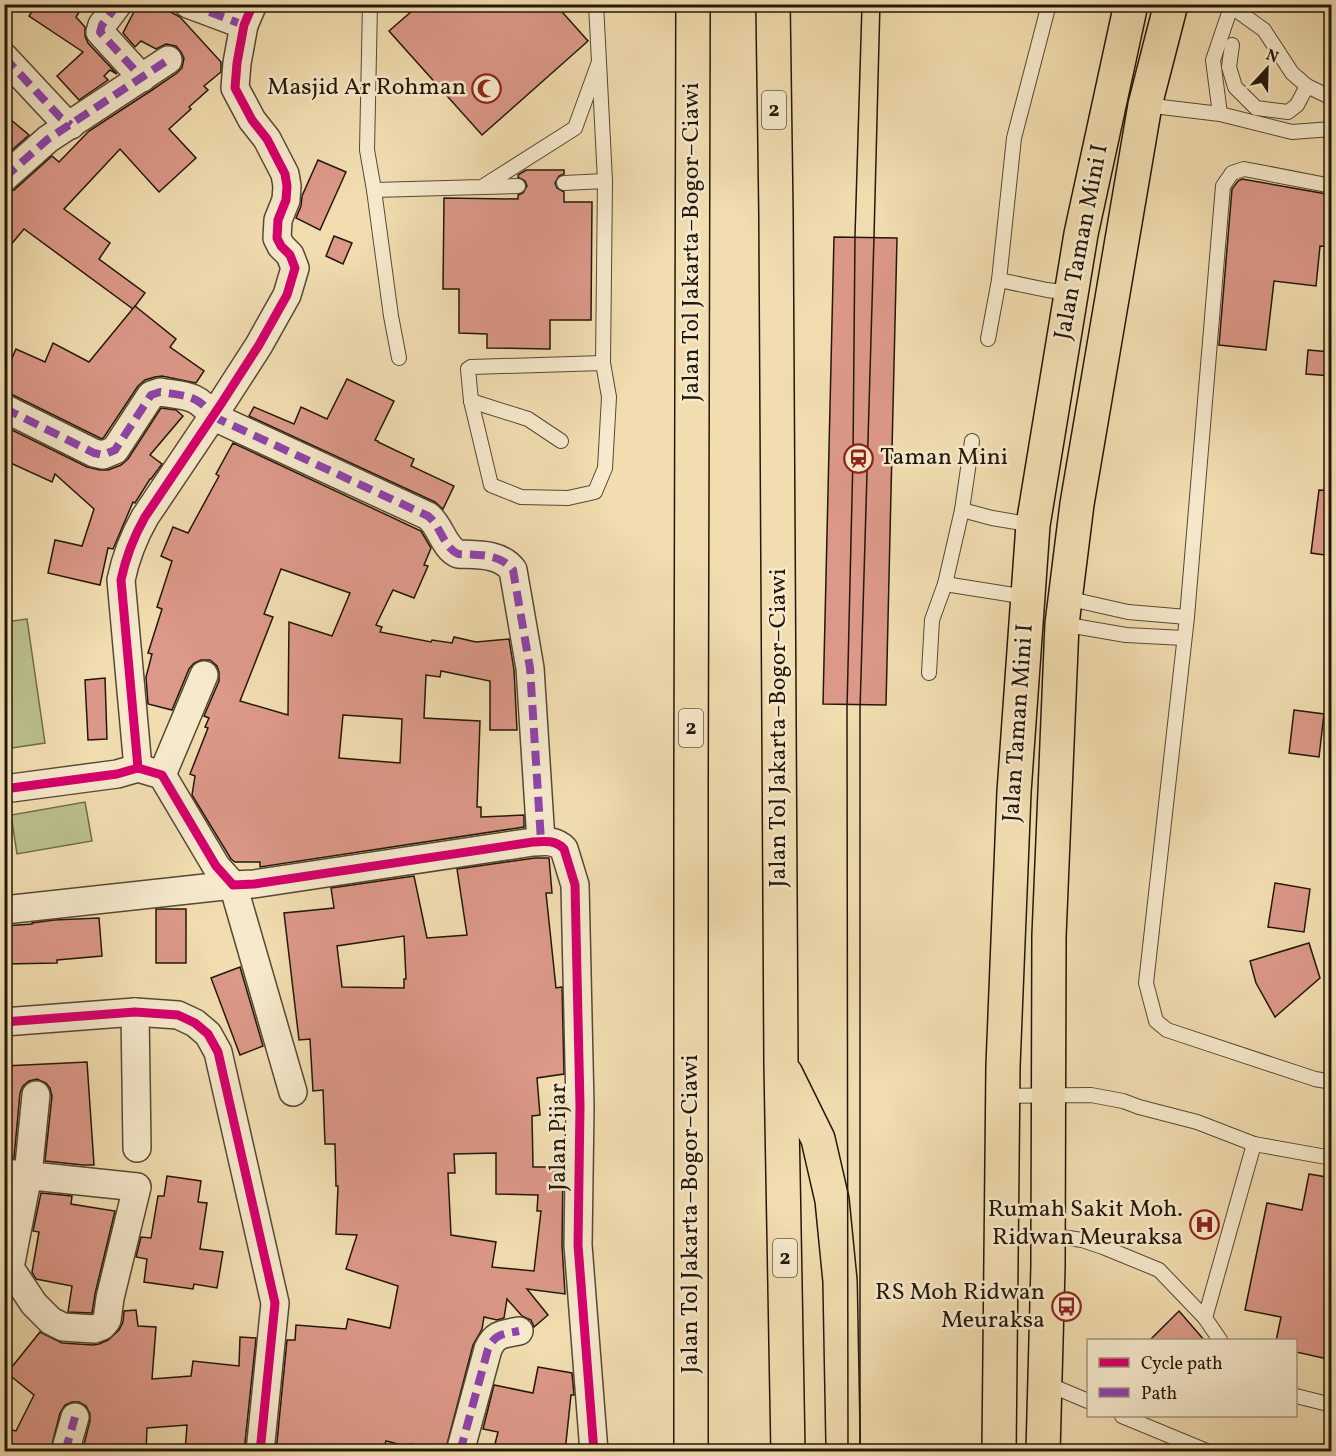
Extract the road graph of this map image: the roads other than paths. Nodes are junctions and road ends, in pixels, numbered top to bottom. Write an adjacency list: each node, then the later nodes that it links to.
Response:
1 (118, 4): 16 (street)
2 (188, 4): 11 (street)
3 (370, 4): 29 (lane)
4 (596, 4): 15 (lane)
5 (693, 4): 81 (main road, Jalan Tol Jakarta–Bogor–Ciawi / 2)
6 (773, 4): 56 (main road, Jalan Tol Jakarta–Bogor–Ciawi / 2)
7 (1049, 4): 30 (lane)
8 (1131, 4): 31 (main road, Jalan Taman Mini I)
9 (1171, 4): 19 (main road, Jalan Taman Mini I)
10 (1230, 5): 17 (lane); 20 (lane)
11 (248, 15): 37 (street)
12 (1232, 45): 17 (lane)
13 (4, 57): 21 (street)
14 (168, 60): 16 (street)
15 (600, 62): 24 (lane); 28 (lane)
16 (142, 78): 21 (street)
17 (1307, 87): 18 (lane)
18 (1332, 98)
19 (1145, 105): 20 (lane); 44 (main road, Jalan Taman Mini I)
20 (1220, 114): 22 (lane)
21 (70, 125): 23 (street)
22 (1332, 129)
23 (4, 178)
24 (605, 181): 25 (lane); 34 (lane)
25 (564, 183)
26 (518, 186): 28 (lane)
27 (1332, 186): 45 (lane)
28 (482, 187): 29 (lane)
29 (374, 190): 33 (lane)
30 (999, 280): 31 (lane); 32 (lane)
31 (1071, 293): 41 (main road, Jalan Taman Mini I)
32 (988, 339)
33 (399, 358)
34 (603, 363): 35 (lane); 35 (lane)
35 (471, 401): 38 (lane)
36 (4, 408): 37 (street)
37 (212, 416): 49 (street); 51 (street)
38 (561, 441)
39 (972, 441): 40 (lane)
40 (962, 510): 41 (lane); 42 (lane)
41 (1033, 525): 43 (main road, Jalan Taman Mini I)
42 (945, 584): 43 (lane); 47 (lane)
43 (1027, 597): 60 (main road, Jalan Taman Mini I)
44 (1064, 611): 45 (lane); 46 (lane); 61 (main road, Jalan Taman Mini I)
45 (1187, 617): 46 (lane)
46 (1184, 638): 57 (lane)
47 (929, 673)
48 (204, 675): 49 (street)
49 (150, 771): 50 (street); 52 (street)
50 (4, 789)
51 (541, 841): 52 (street); 80 (street, Jalan Pijar)
52 (233, 885): 53 (street); 58 (street)
53 (4, 910)
54 (135, 1012): 55 (street); 63 (street); 78 (street)
55 (4, 1022)
56 (781, 1064): 76 (main road); 82 (main road, Jalan Tol Jakarta–Bogor–Ciawi / 2)
57 (1332, 1082)
58 (293, 1092)
59 (36, 1095): 65 (street)
60 (1002, 1096): 61 (lane); 83 (main road, Jalan Taman Mini I)
61 (1048, 1096): 62 (lane); 66 (main road, Jalan Taman Mini I)
62 (1254, 1144): 64 (lane); 67 (lane)
63 (137, 1148)
64 (1332, 1158)
65 (16, 1174): 65 (street)
66 (1048, 1235): 67 (lane); 70 (main road, Jalan Taman Mini I)
67 (1205, 1318): 69 (lane)
68 (519, 1331): 79 (street)
69 (1219, 1339)
70 (1045, 1383): 72 (lane); 84 (main road, Jalan Taman Mini I)
71 (1297, 1396): 73 (lane)
72 (1087, 1400)
73 (1332, 1405)
74 (75, 1417): 77 (street)
75 (1124, 1417): 85 (lane)
76 (843, 1446)
77 (65, 1452)
78 (260, 1452)
79 (460, 1452)
80 (594, 1452)
81 (691, 1452)
82 (788, 1452)
83 (999, 1452)
84 (1043, 1452)
85 (1209, 1452)

